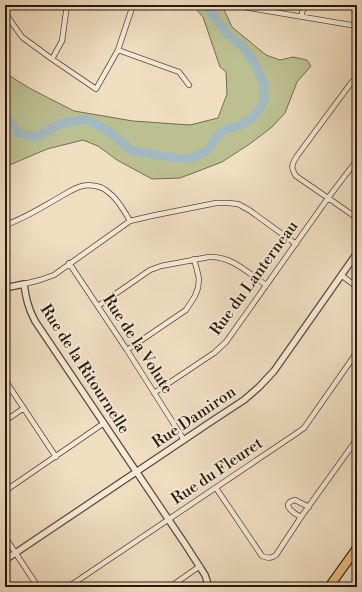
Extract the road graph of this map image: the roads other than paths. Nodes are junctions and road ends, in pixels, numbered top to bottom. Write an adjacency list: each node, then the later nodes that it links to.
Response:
1 (67, 5): 9 (street)
2 (133, 5): 8 (street)
3 (304, 5): 6 (street)
4 (244, 6): 6 (street)
5 (5, 13): 9 (street)
6 (302, 17): 7 (street)
7 (357, 26)
8 (118, 50): 9 (street); 11 (street)
9 (52, 59)
10 (357, 80): 13 (street)
11 (189, 85)
12 (357, 160): 13 (street, Rue du Lanterneau)
13 (328, 198): 14 (street); 17 (street, Rue du Lanterneau)
14 (357, 218)
15 (130, 221): 16 (street); 17 (street); 20 (street)
16 (5, 225)
17 (296, 244): 23 (street, Rue du Lanterneau)
18 (357, 253): 21 (street, Rue Damiron)
19 (194, 259): 23 (street); 26 (street); 27 (street)
20 (69, 264): 22 (street); 26 (street, Rue de la Volute)
21 (341, 275): 24 (street); 35 (street, Rue Damiron)
22 (24, 284): 25 (street); 33 (street, Rue de la Ritournelle)
23 (266, 286): 30 (street, Rue du Lanterneau)
24 (357, 287)
25 (5, 288)
26 (98, 306): 27 (street, Rue de la Volute)
27 (127, 350): 30 (street, Rue de la Volute)
28 (357, 352): 38 (street, Rue du Fleuret)
29 (5, 380): 31 (street)
30 (154, 393): 35 (street, Rue de la Volute)
31 (24, 408): 32 (street); 36 (street)
32 (5, 421)
33 (104, 424): 36 (street); 37 (street, Rue de la Ritournelle)
34 (357, 439): 40 (street)
35 (184, 440): 37 (street, Rue Damiron)
36 (56, 457): 39 (street)
37 (136, 472): 42 (street, Rue de la Ritournelle); 45 (street, Rue Damiron)
38 (216, 488): 41 (street); 42 (street, Rue du Fleuret)
39 (5, 490)
40 (308, 507): 41 (street); 41 (street)
41 (301, 517)
42 (169, 520): 47 (street, Rue de la Ritournelle); 49 (street, Rue du Fleuret)
43 (5, 537): 45 (street)
44 (357, 548): 52 (highway)
45 (16, 553): 46 (street, Rue Damiron); 48 (street)
46 (5, 560)
47 (200, 566): 50 (street); 51 (street, Rue de la Ritournelle)
48 (38, 587)
49 (68, 587)
50 (170, 587)
51 (209, 587)
52 (329, 587)

